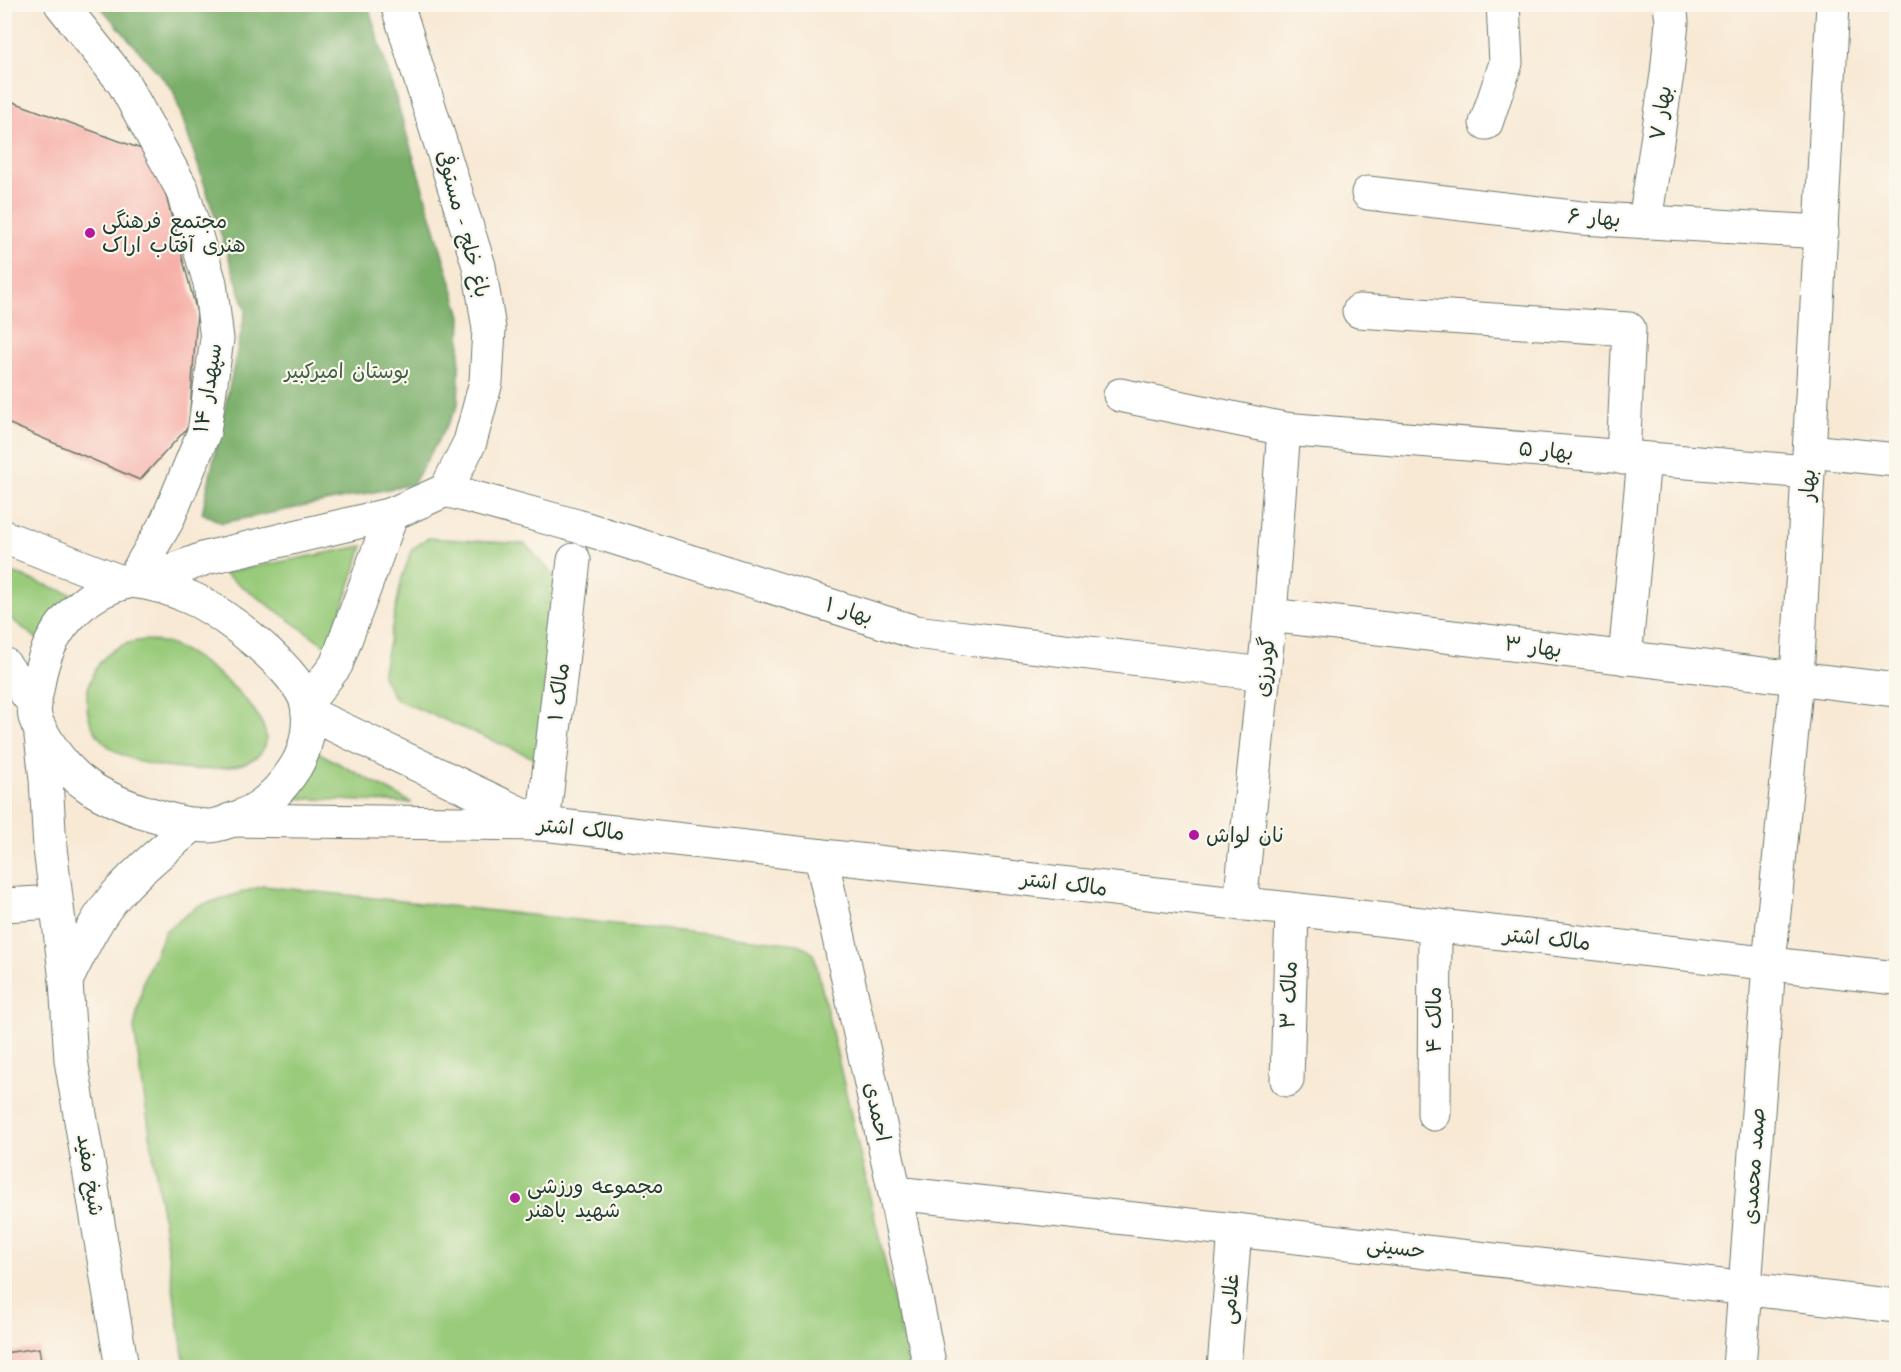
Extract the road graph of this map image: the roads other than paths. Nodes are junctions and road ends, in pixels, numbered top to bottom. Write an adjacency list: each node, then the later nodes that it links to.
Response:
1 (61, 4): 20 (street, سپهدار ۱۴)
2 (397, 4): 16 (street, باغ خلج - مستوفی)
3 (1503, 4): 6 (street)
4 (1670, 4): 8 (street, بهار ۷)
5 (1833, 4): 9 (street, بهار)
6 (1486, 123)
7 (1368, 193): 8 (street, بهار ۶)
8 (1646, 222): 9 (street, بهار ۶)
9 (1822, 232): 15 (street, بهار)
10 (1359, 311): 13 (street)
11 (1120, 395): 12 (street, بهار ۵)
12 (1284, 429): 13 (street, بهار ۵); 21 (street, گودرزی)
13 (1633, 458): 15 (street, بهار ۵); 22 (street)
14 (1896, 460): 15 (street, بهار ۵)
15 (1809, 461): 25 (street, بهار)
16 (446, 490): 17 (street); 24 (street, بهار ۱)
17 (392, 514): 20 (street, شیخ مفید); 27 (street)
18 (4, 537): 20 (street)
19 (574, 560): 31 (street, مالک ۱)
20 (132, 582): 27 (street); 28 (street, شیخ مفید)
21 (1270, 615): 22 (street, بهار ۳); 24 (street, گودرزی)
22 (1624, 658): 25 (street, بهار ۳)
23 (4, 664): 28 (street)
24 (1264, 675): 34 (street, گودرزی)
25 (1797, 679): 26 (street, بهار ۳); 38 (street, بهار)
26 (1896, 690)
27 (308, 708): 29 (street); 31 (street)
28 (37, 717): 30 (street); 33 (street, شیخ مفید)
29 (230, 820): 30 (street); 31 (street, مالک اشتر)
30 (194, 824): 40 (street, شیخ مفید)
31 (543, 824): 32 (street, مالک اشتر)
32 (821, 856): 34 (street, مالک اشتر); 43 (street, احمدی)
33 (56, 902): 35 (street); 40 (street, شیخ مفید)
34 (1240, 903): 36 (street, مالک اشتر)
35 (4, 905)
36 (1292, 910): 37 (street, مالک اشتر); 41 (street, مالک ۳)
37 (1435, 926): 38 (street, مالک اشتر); 42 (street, مالک ۴)
38 (1769, 964): 39 (street, مالک اشتر); 45 (street, صمد محمدی)
39 (1896, 978)
40 (66, 981): 47 (street, شیخ مفید)
41 (1287, 1080)
42 (1434, 1114)
43 (895, 1193): 44 (street, حسینی); 48 (street, احمدی)
44 (1235, 1230): 45 (street, حسینی); 49 (street, غلامی)
45 (1744, 1288): 46 (street, حسینی); 50 (street, صمد محمدی)
46 (1896, 1306)
47 (122, 1368)
48 (930, 1368)
49 (1224, 1368)
50 (1740, 1368)

